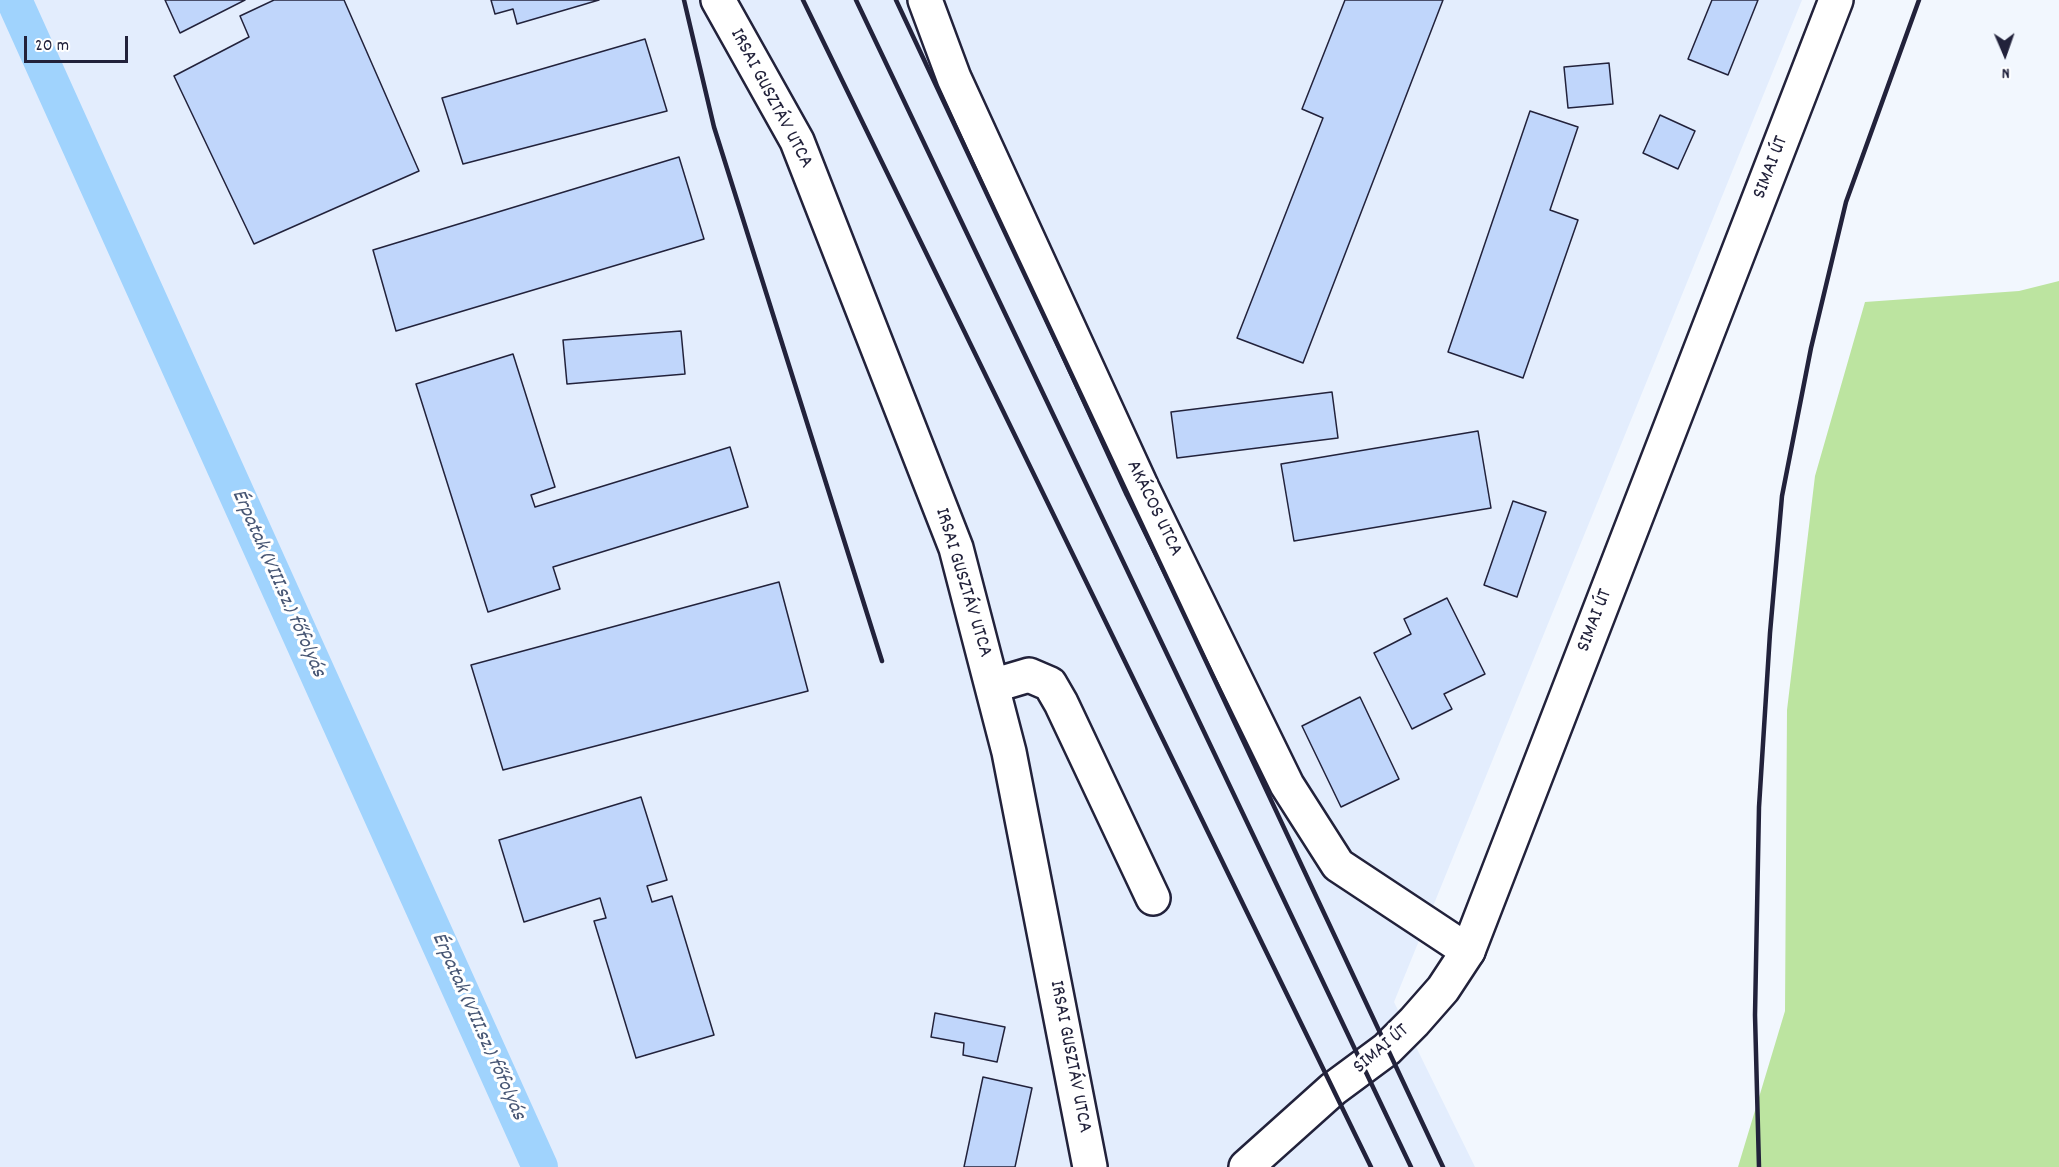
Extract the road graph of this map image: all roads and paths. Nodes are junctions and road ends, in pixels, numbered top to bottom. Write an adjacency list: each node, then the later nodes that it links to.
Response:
1 (718, 0): 4 (street, IRSAI GUSZTÁV UTCA)
2 (925, 0): 6 (street, AKÁCOS UTCA)
3 (1836, 0): 6 (street, SIMAI ÚT)
4 (992, 686): 5 (street); 7 (street, IRSAI GUSZTÁV UTCA)
5 (1153, 898)
6 (1468, 951): 8 (street, SIMAI ÚT)
7 (1090, 1167)
8 (1246, 1167)

